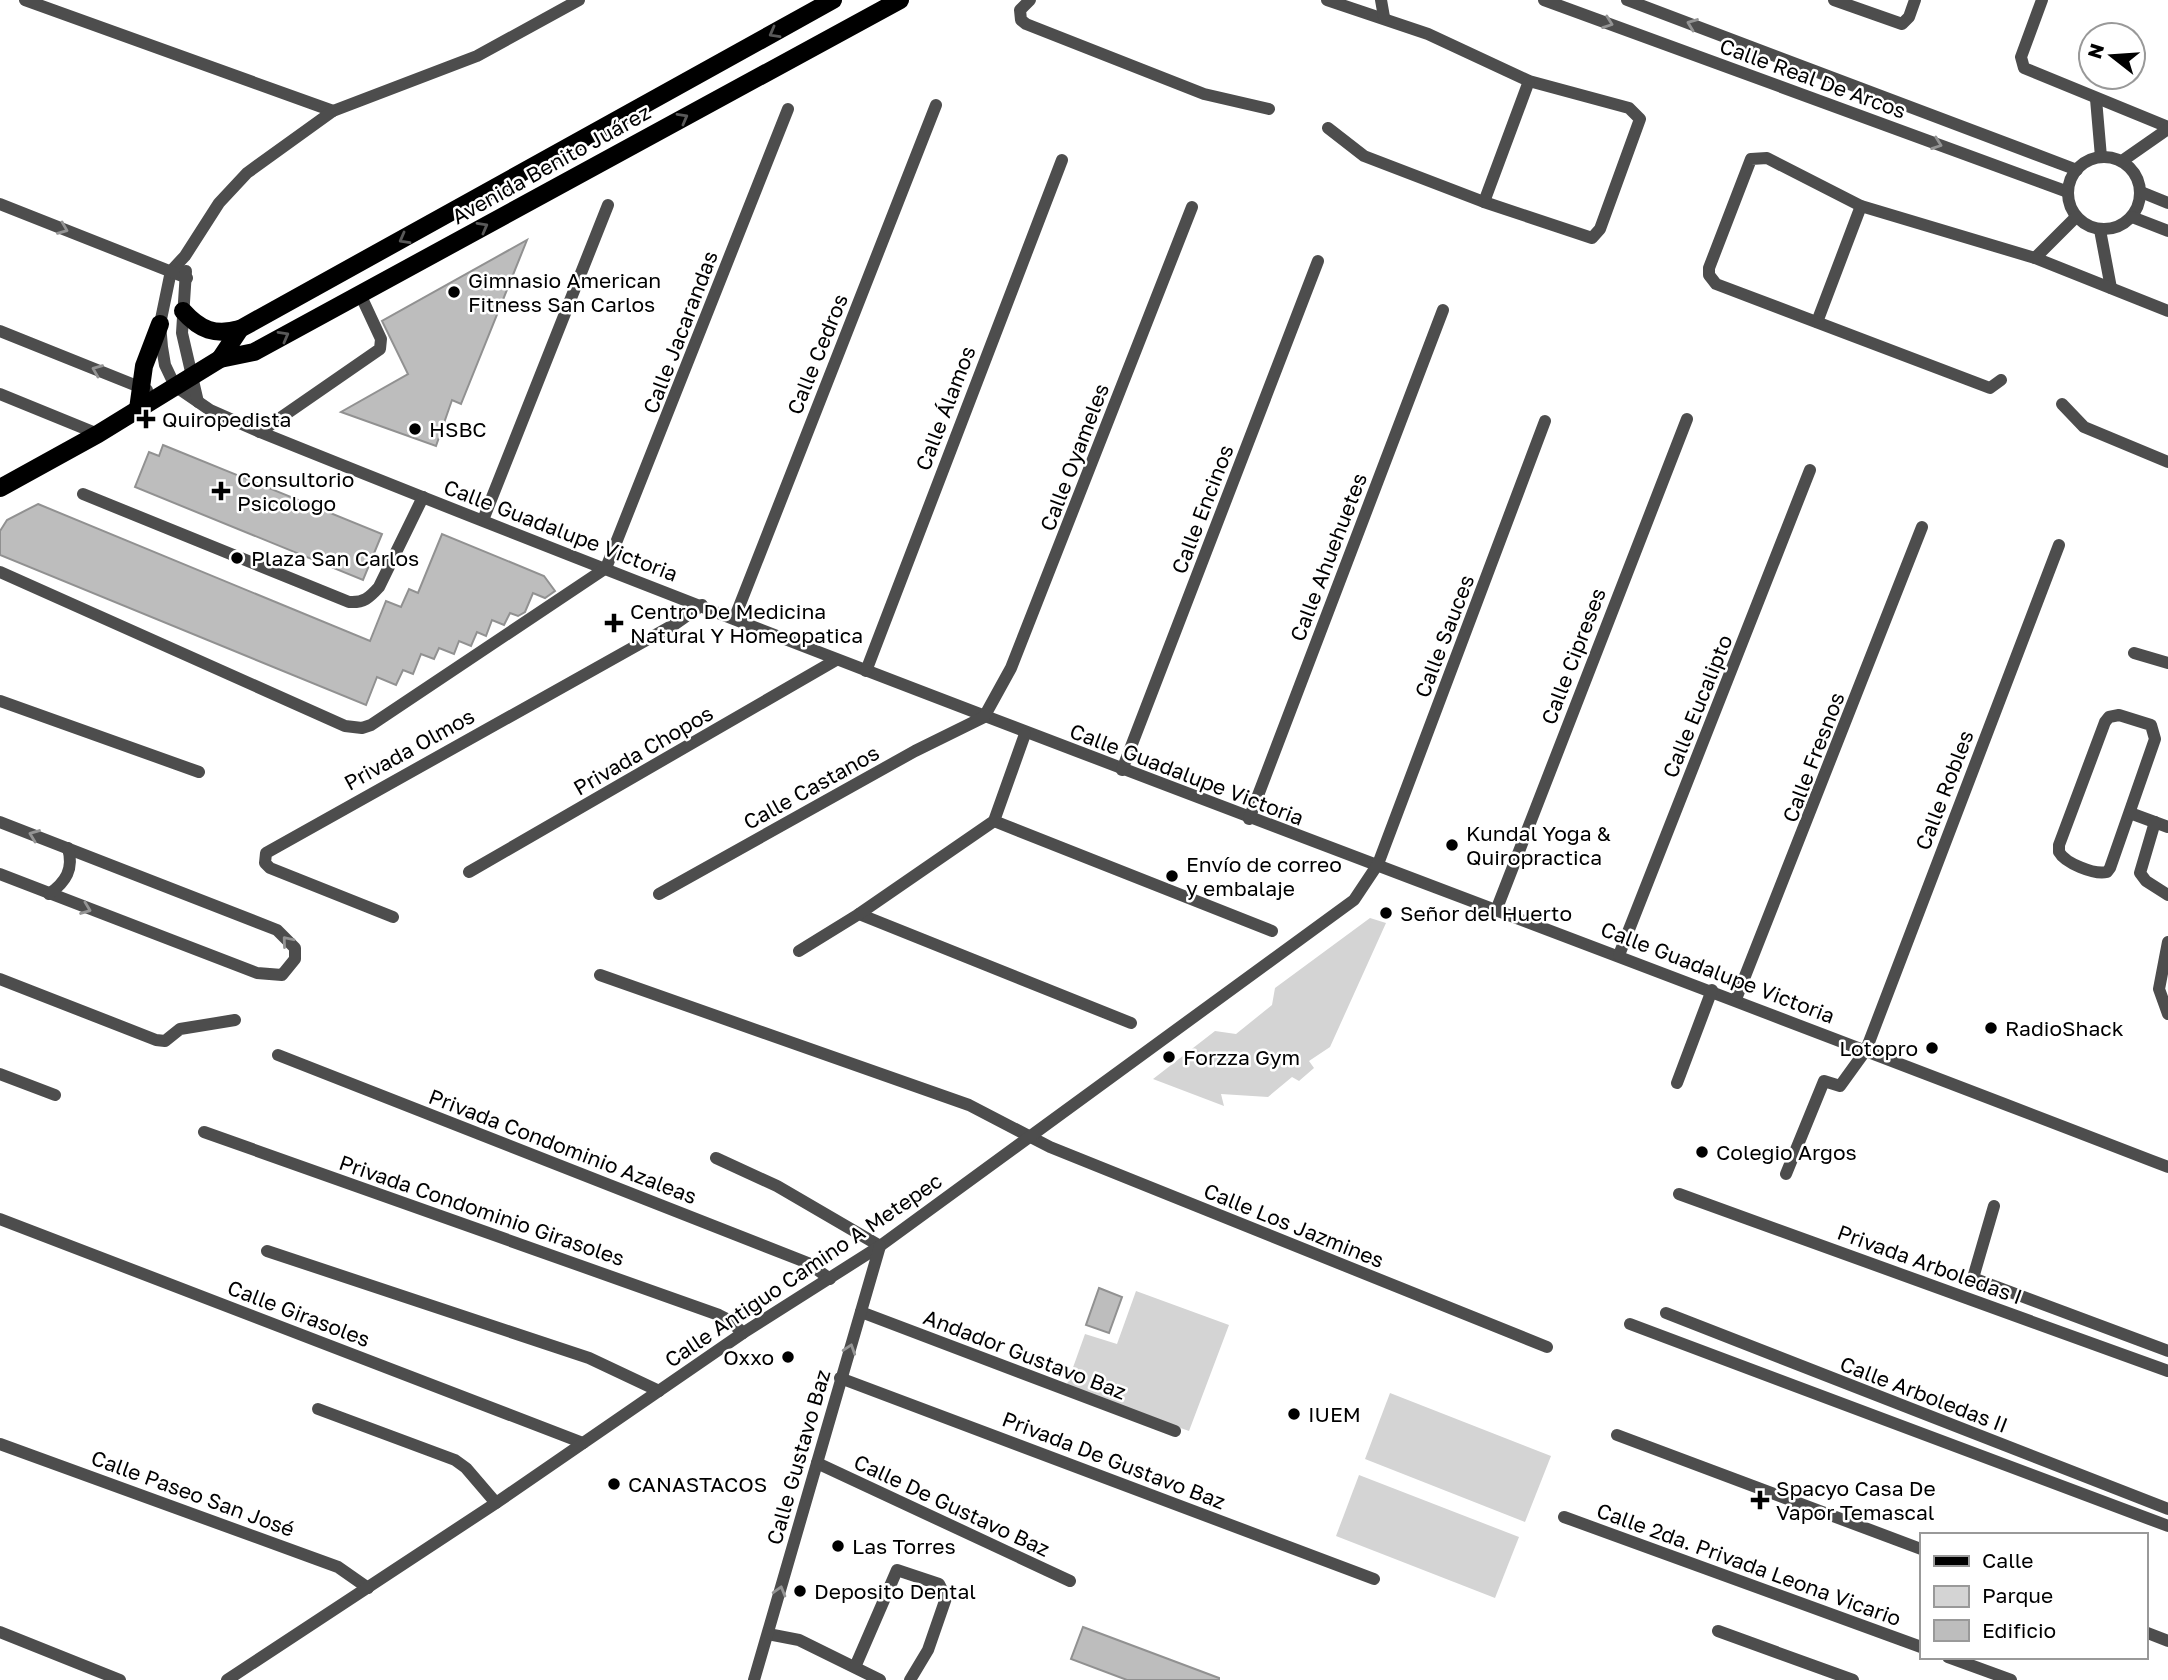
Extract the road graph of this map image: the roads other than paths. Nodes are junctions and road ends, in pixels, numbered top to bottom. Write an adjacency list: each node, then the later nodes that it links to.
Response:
1 (25, 0): 21 (street)
2 (568, 0): 14 (street)
3 (579, 0): 14 (street)
4 (833, 0): 52 (main road, Avenida Benito Juárez, one-way to 52)
5 (900, 0): 46 (main road, Avenida Benito Juárez, one-way to 5)
6 (1030, 0): 20 (street)
7 (1327, 0): 15 (street)
8 (1381, 0): 15 (street)
9 (1544, 0): 28 (street, Calle Real De Arcos, one-way to 28)
10 (1628, 0): 27 (street, Calle Real De Arcos, one-way to 10)
11 (1834, 0): 12 (street)
12 (1914, 0)
13 (2042, 0): 17 (street)
14 (554, 14): 21 (street)
15 (1384, 17): 16 (street)
16 (1528, 81): 30 (street); 30 (street)
17 (2096, 99): 23 (street); 24 (street)
18 (936, 105): 76 (street, Calle Cedros)
19 (788, 109): 73 (street, Calle Jacarandas)
20 (1269, 109)
21 (333, 111): 40 (street)
22 (1328, 128): 30 (street)
23 (2168, 128): 26 (street)
24 (2101, 157): 26 (street); 27 (street)
25 (1062, 160): 80 (street, Calle Álamos)
26 (2122, 161): 29 (street)
27 (2077, 170): 28 (street)
28 (2068, 192): 36 (street)
29 (2141, 192): 31 (street); 37 (street)
30 (1483, 202)
31 (2168, 203)
32 (0, 204): 43 (street, one-way to 43)
33 (608, 205): 70 (street)
34 (1861, 205): 41 (street); 50 (street); 50 (street)
35 (1192, 207): 82 (street, Calle Oyameles)
36 (2076, 216): 38 (street); 41 (street)
37 (2132, 217): 38 (street); 39 (street)
38 (2100, 230): 45 (street)
39 (2168, 231)
40 (185, 256): 43 (street); 44 (street)
41 (2035, 258): 45 (street)
42 (1318, 261): 84 (street, Calle Encinos)
43 (171, 271): 44 (street); 51 (street)
44 (187, 278): 48 (street)
45 (2111, 288): 49 (street)
46 (360, 294): 54 (main road, Avenida Benito Juárez, one-way to 46); 63 (street)
47 (1443, 310): 87 (street, Calle Ahuehuetes)
48 (183, 311): 52 (main road); 56 (street)
49 (2168, 312)
50 (1817, 322): 55 (street)
51 (160, 324): 56 (street); 57 (main road)
52 (240, 329): 54 (main road, Avenida Benito Juárez)
53 (0, 331): 57 (street, Calle Guadalupe Victoria, one-way to 53)
54 (220, 359): 56 (main road, Avenida Benito Juárez)
55 (2001, 380)
56 (176, 386): 57 (street, Calle Guadalupe Victoria); 60 (main road, Avenida Benito Juárez); 63 (street, Calle Guadalupe Victoria)
57 (140, 387): 60 (main road)
58 (0, 394): 64 (street)
59 (2063, 404): 65 (street)
60 (138, 410): 64 (main road, Avenida Benito Juárez)
61 (1687, 419): 99 (street, Calle Cipreses)
62 (1545, 421): 93 (street, Calle Sauces)
63 (260, 432): 69 (street, Calle Guadalupe Victoria)
64 (98, 434): 67 (main road, Avenida Benito Juárez)
65 (2168, 462)
66 (1810, 470): 105 (street, Calle Eucalipto)
67 (1, 486)
68 (83, 494): 69 (street)
69 (423, 497): 70 (street, Calle Guadalupe Victoria)
70 (483, 520): 73 (street, Calle Guadalupe Victoria)
71 (1922, 527): 109 (street, Calle Fresnos)
72 (2059, 545): 113 (street, Calle Robles)
73 (606, 568): 74 (street); 75 (street, Calle Guadalupe Victoria)
74 (0, 572)
75 (702, 605): 76 (street, Calle Guadalupe Victoria); 101 (street, Privada Olmos)
76 (735, 617): 78 (street, Calle Guadalupe Victoria)
77 (2134, 653): 79 (street)
78 (836, 660): 80 (street, Calle Guadalupe Victoria); 94 (street, Privada Chopos)
79 (2168, 663)
80 (866, 671): 82 (street, Calle Guadalupe Victoria)
81 (0, 701): 85 (street)
82 (985, 717): 83 (street, Calle Guadalupe Victoria); 97 (street, Calle Castanos)
83 (1025, 734): 84 (street, Calle Guadalupe Victoria); 88 (street)
84 (1122, 770): 87 (street, Calle Guadalupe Victoria)
85 (199, 772)
86 (2130, 813): 86 (street); 90 (street)
87 (1250, 819): 93 (street, Calle Guadalupe Victoria)
88 (994, 821): 100 (street); 102 (street)
89 (0, 822): 92 (street, one-way to 89)
90 (2155, 822): 91 (street); 98 (street)
91 (2168, 827)
92 (68, 848): 96 (street); 96 (street, one-way to 92)
93 (1378, 864): 99 (street, Calle Guadalupe Victoria); 119 (street, Calle Antiguo Camino A Metepec)
94 (469, 872)
95 (0, 874): 96 (street)
96 (49, 894)
97 (659, 894)
98 (2168, 895)
99 (1497, 908): 105 (street, Calle Guadalupe Victoria)
100 (859, 914): 104 (street); 112 (street)
101 (393, 916)
102 (1272, 931)
103 (2168, 942): 110 (street)
104 (799, 951)
105 (1619, 955): 108 (street, Calle Guadalupe Victoria)
106 (600, 975): 119 (street, Calle Los Jazmines)
107 (0, 979): 111 (street)
108 (1712, 990): 109 (street, Calle Guadalupe Victoria); 116 (street)
109 (1736, 999): 113 (street, Calle Guadalupe Victoria)
110 (2168, 1014)
111 (235, 1020)
112 (1131, 1023)
113 (1866, 1050): 121 (street, Calle Guadalupe Victoria); 122 (street, Calle Robles)
114 (278, 1055): 128 (street, Privada Condominio Azaleas)
115 (0, 1074): 117 (street)
116 (1676, 1083)
117 (55, 1095)
118 (204, 1132): 132 (street, Privada Condominio Girasoles)
119 (1028, 1137): 126 (street, Calle Antiguo Camino A Metepec); 133 (street, Calle Los Jazmines)
120 (716, 1158): 126 (street)
121 (2168, 1167)
122 (1786, 1174)
123 (1679, 1194): 135 (street, Privada Arboledas I)
124 (1994, 1206): 134 (street)
125 (0, 1219): 141 (street, Calle Girasoles)
126 (880, 1246): 128 (street, Calle Antiguo Camino A Metepec); 129 (street, Calle Gustavo Baz)
127 (267, 1251): 137 (street)
128 (830, 1279): 132 (street, Calle Antiguo Camino A Metepec)
129 (861, 1312): 136 (street, Calle Gustavo Baz, one-way to 129); 139 (street, Andador Gustavo Baz)
130 (1666, 1313): 145 (street, Calle Arboledas II)
131 (1630, 1324): 147 (street)
132 (743, 1333): 137 (street, Calle Antiguo Camino A Metepec)
133 (1546, 1347)
134 (2168, 1352)
135 (2168, 1371)
136 (840, 1378): 143 (street, Calle Gustavo Baz); 149 (street, Privada De Gustavo Baz)
137 (659, 1391): 141 (street, Calle Antiguo Camino A Metepec)
138 (318, 1409): 144 (street)
139 (1175, 1431)
140 (1617, 1435): 148 (street)
141 (583, 1443): 144 (street, Calle Antiguo Camino A Metepec)
142 (0, 1444): 151 (street, Calle Paseo San José)
143 (817, 1463): 150 (street, Calle De Gustavo Baz); 155 (street, Calle Gustavo Baz, one-way to 143)
144 (496, 1503): 151 (street, Calle Antiguo Camino A Metepec)
145 (2168, 1509)
146 (1564, 1517): 157 (street, Calle 2da. Privada Leona Vicario)
147 (2168, 1526)
148 (1920, 1549)
149 (1374, 1579)
150 (1070, 1581)
151 (368, 1588): 161 (street, Calle Antiguo Camino A Metepec)
152 (1718, 1631): 165 (street)
153 (0, 1632): 160 (street)
154 (2147, 1633): 156 (street)
155 (768, 1634): 159 (street); 162 (street, Calle Gustavo Baz)
156 (2168, 1641)
157 (1920, 1647)
158 (1953, 1659): 166 (street)
159 (855, 1667): 163 (street); 164 (street)
160 (120, 1680)
161 (227, 1680)
162 (754, 1680)
163 (880, 1680)
164 (910, 1680)
165 (1853, 1680)
166 (2011, 1680)

